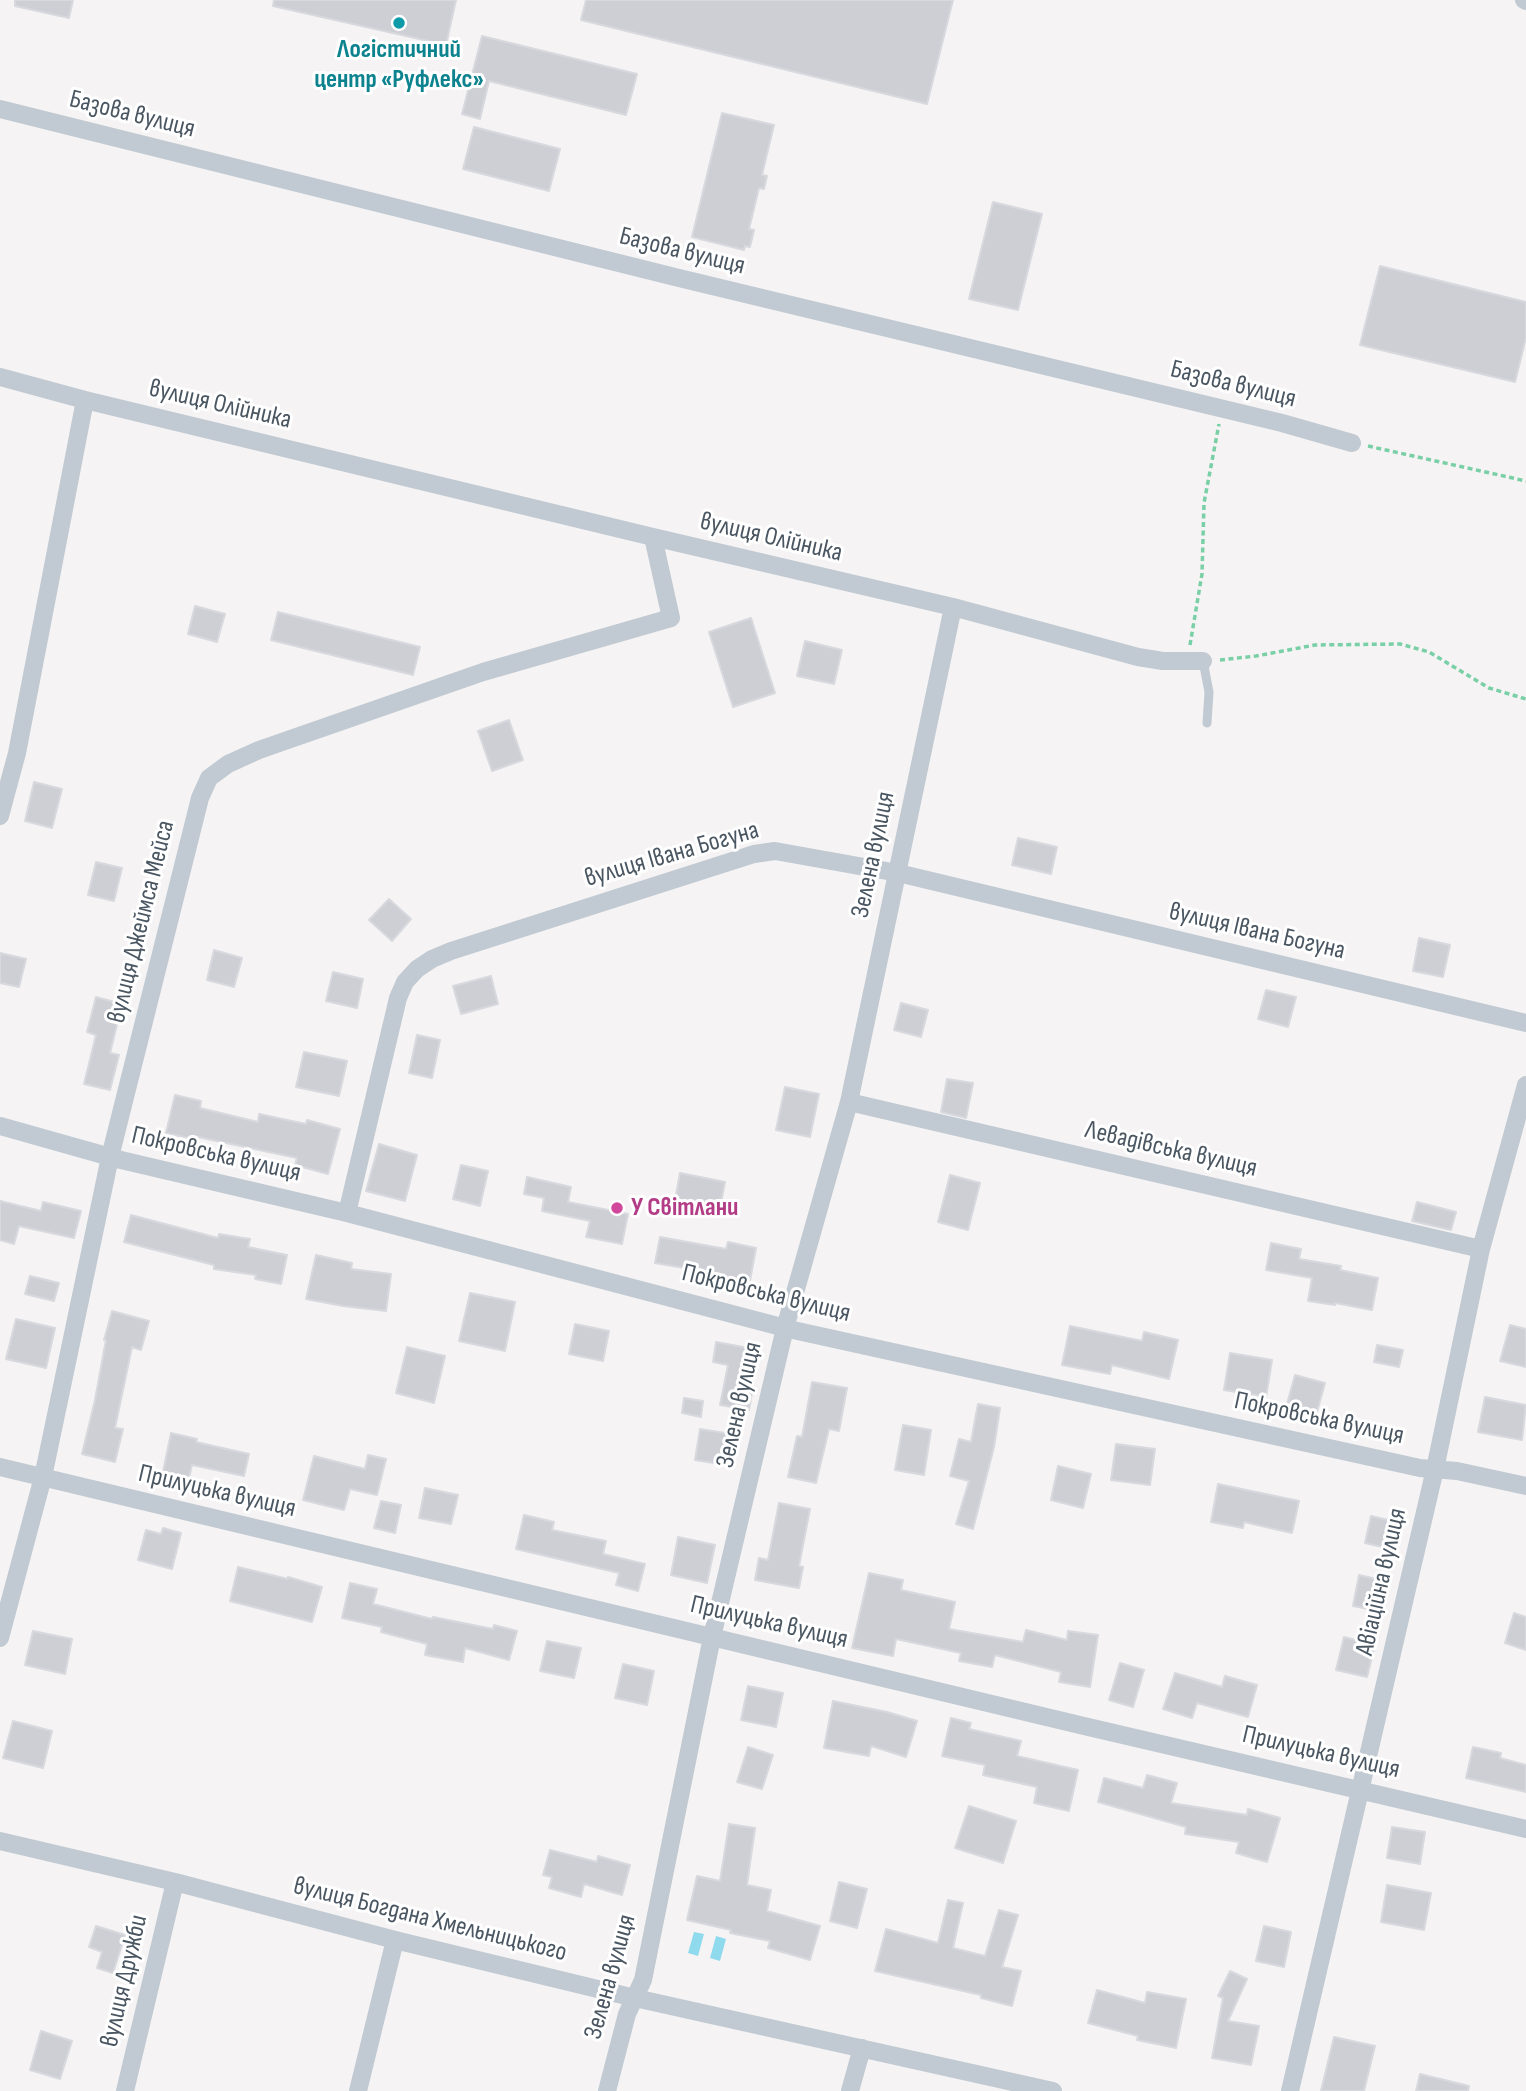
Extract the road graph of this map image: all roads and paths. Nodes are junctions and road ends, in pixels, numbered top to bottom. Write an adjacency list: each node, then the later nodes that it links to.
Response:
1 (0, 109): 4 (street, Базова вулиця)
2 (0, 377): 3 (street, вулиця Олійника)
3 (85, 400): 7 (street, вулиця Олійника); 12 (street)
4 (1222, 409): 5 (street, Базова вулиця); 9 (path)
5 (1352, 443): 6 (path)
6 (1526, 481)
7 (653, 537): 8 (street, вулиця Олійника); 18 (street, вулиця Джеймса Мейса)
8 (953, 607): 9 (street, вулиця Олійника); 13 (street, Зелена вулиця)
9 (1196, 661): 10 (path); 11 (lane)
10 (1526, 699)
11 (1207, 723)
12 (0, 816)
13 (898, 873): 14 (street, вулиця Івана Богуна); 16 (street, Зелена вулиця); 19 (street, вулиця Івана Богуна)
14 (1526, 1023)
15 (1526, 1085): 20 (street, Авіаційна вулиця)
16 (849, 1101): 20 (street, Левадівська вулиця); 21 (street, Зелена вулиця)
17 (0, 1126): 18 (street, Покровська вулиця)
18 (110, 1157): 19 (street, Покровська вулиця); 24 (street, вулиця Джеймса Мейса)
19 (347, 1213): 21 (street, Покровська вулиця)
20 (1481, 1249): 23 (street, Авіаційна вулиця)
21 (785, 1328): 23 (street, Покровська вулиця); 26 (street, Зелена вулиця)
22 (0, 1467): 24 (street, Прилуцька вулиця)
23 (1435, 1469): 25 (street, Покровська вулиця); 28 (street, Авіаційна вулиця)
24 (43, 1477): 26 (street, Прилуцька вулиця); 27 (street, вулиця Джеймса Мейса)
25 (1526, 1486)
26 (712, 1637): 28 (street, Прилуцька вулиця); 33 (street, Зелена вулиця)
27 (0, 1638)
28 (1360, 1789): 29 (street, Прилуцька вулиця); 40 (street, Авіаційна вулиця)
29 (1526, 1829)
30 (0, 1841): 31 (street, вулиця Богдана Хмельницького)
31 (175, 1882): 32 (street, вулиця Богдана Хмельницького); 35 (street, вулиця Дружби)
32 (395, 1940): 33 (street, вулиця Богдана Хмельницького); 36 (street)
33 (635, 1998): 34 (street, вулиця Богдана Хмельницького); 37 (street, Зелена вулиця)
34 (862, 2048): 38 (street); 39 (street, вулиця Богдана Хмельницького)
35 (125, 2091)
36 (358, 2091)
37 (607, 2091)
38 (850, 2091)
39 (1053, 2091)
40 (1290, 2091)

